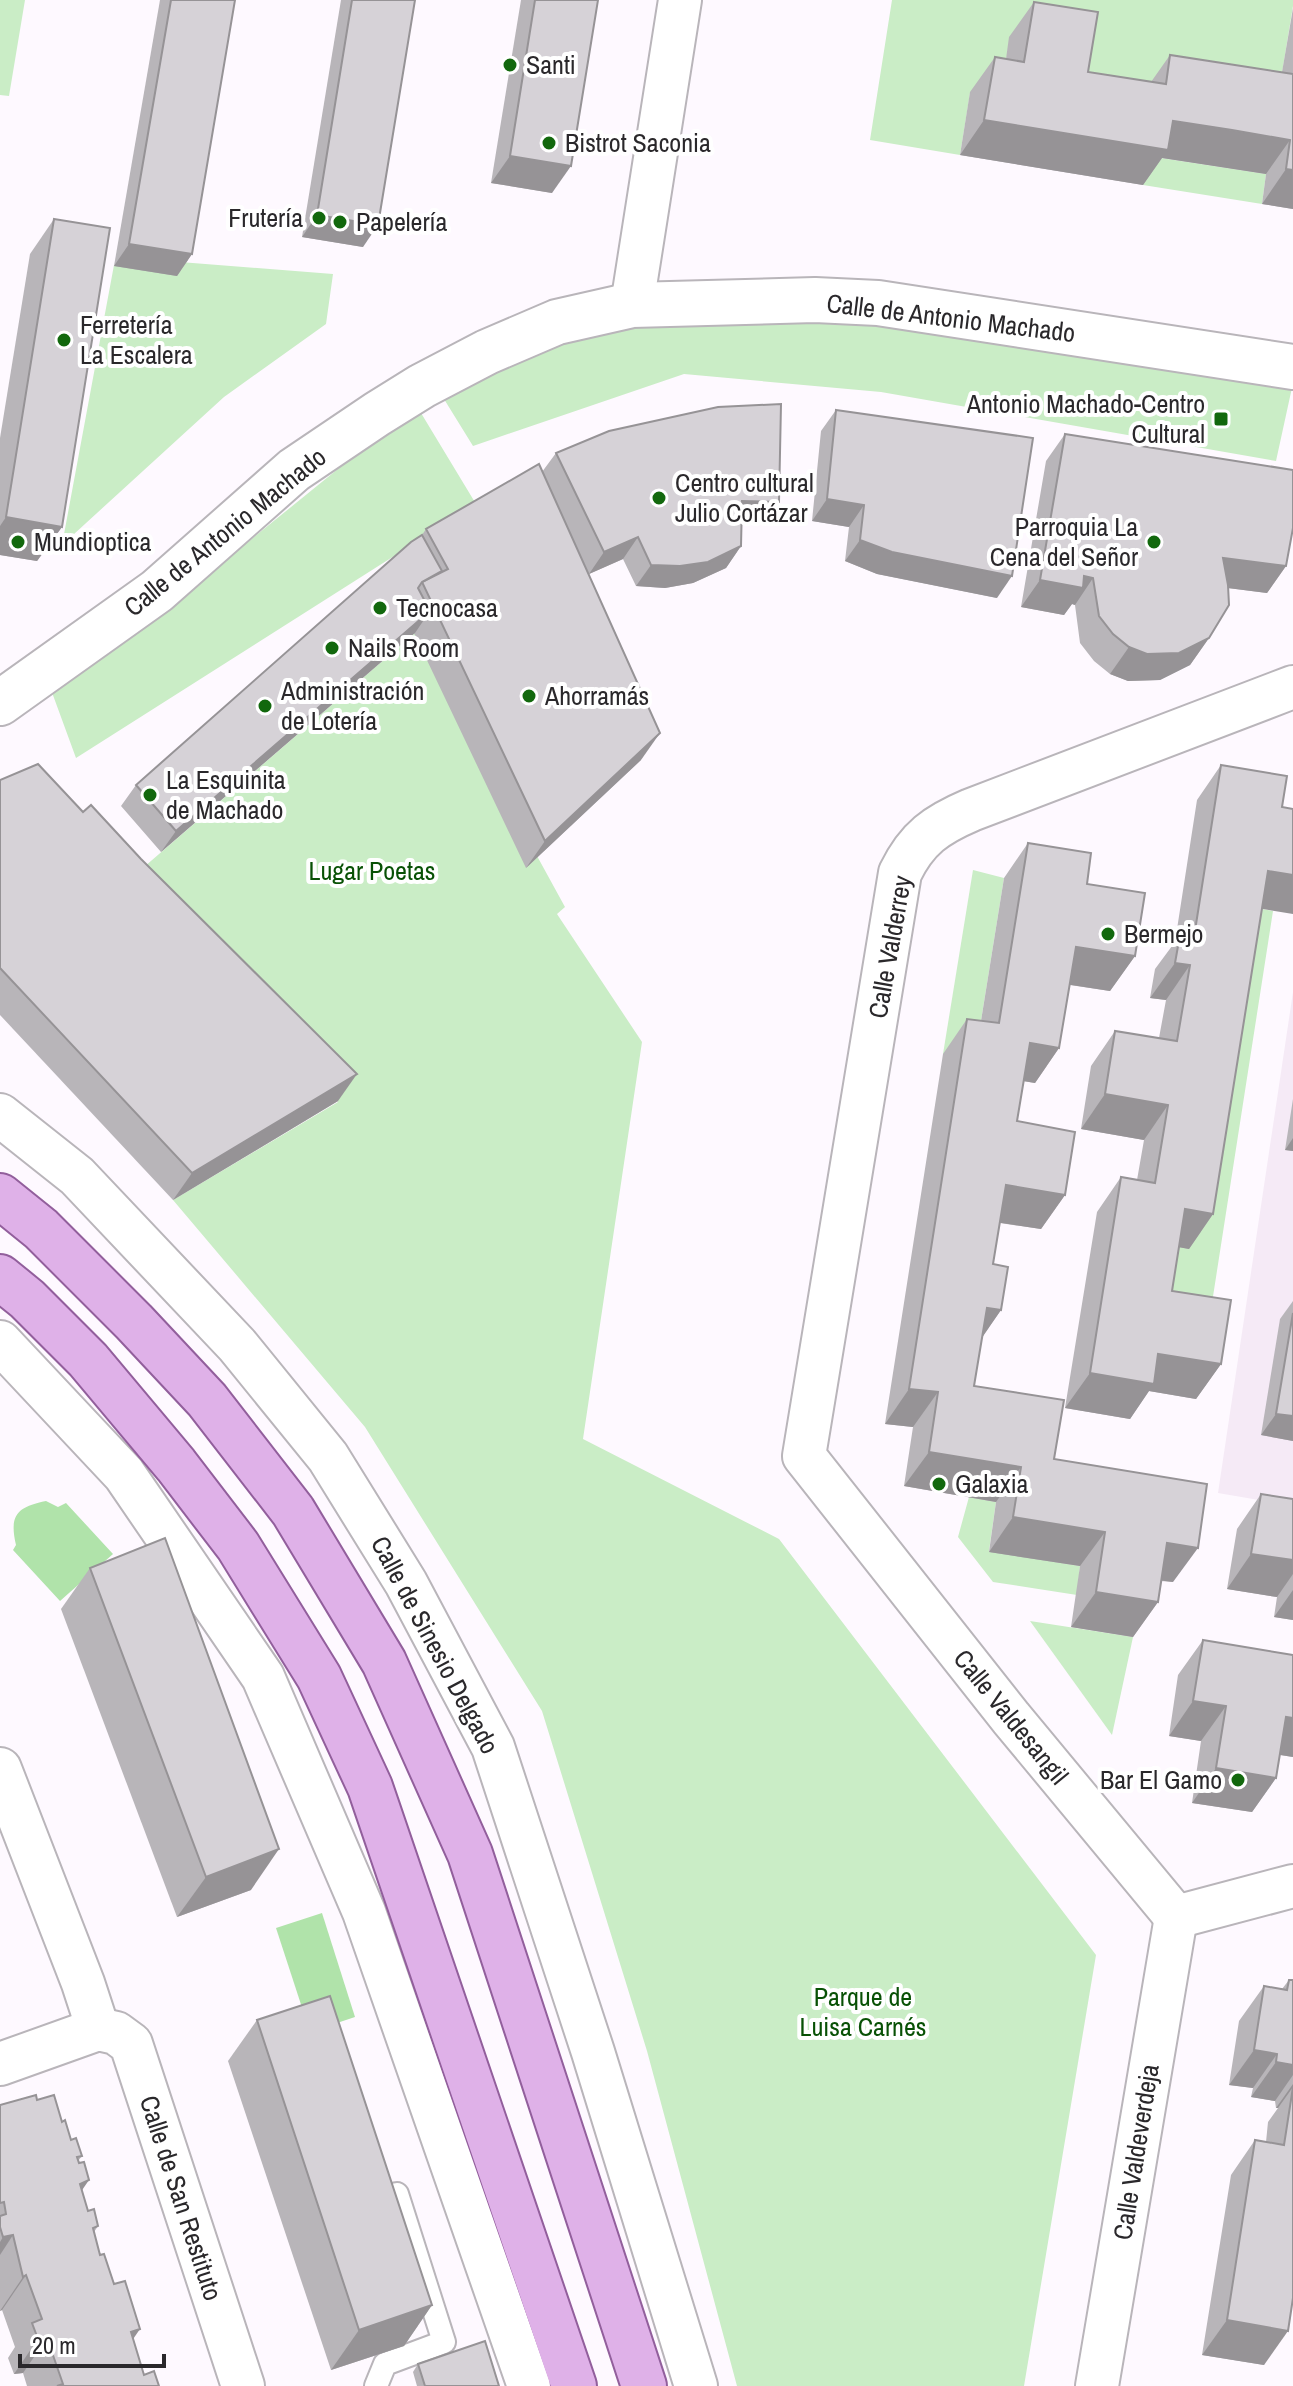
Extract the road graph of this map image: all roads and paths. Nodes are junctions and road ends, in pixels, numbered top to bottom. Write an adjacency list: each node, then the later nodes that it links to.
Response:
1 (680, 0): 2 (street)
2 (632, 305): 3 (street, Calle de Antonio Machado); 4 (street, Calle de Antonio Machado)
3 (1293, 367)
4 (46, 670): 5 (street, Calle de Antonio Machado); 7 (street, Calle de Antonio Machado)
5 (0, 680)
6 (1293, 687): 12 (street, Calle Valderrey)
7 (0, 703)
8 (0, 1115): 24 (street, Calle de Sinesio Delgado)
9 (0, 1196): 23 (main road, Calle de Sinesio Delgado)
10 (0, 1277): 22 (main road)
11 (0, 1342): 21 (street)
12 (804, 1456): 15 (street, Calle Valdesangil)
13 (0, 1769): 16 (street)
14 (1293, 1886): 15 (street)
15 (1176, 1917): 25 (street, Calle Valdeverdeja)
16 (98, 2029): 17 (street); 19 (street, Calle de San Restituto)
17 (0, 2064)
18 (397, 2194): 20 (lane)
19 (243, 2386)
20 (376, 2386)
21 (529, 2386)
22 (574, 2386)
23 (644, 2386)
24 (696, 2386)
25 (1097, 2386)

